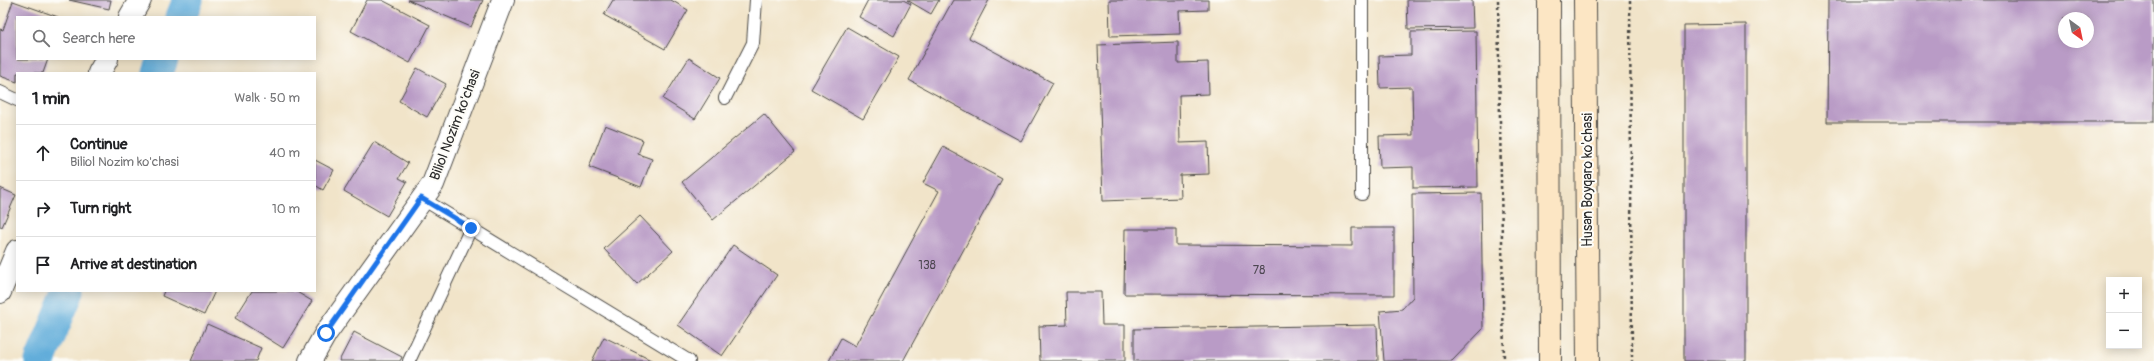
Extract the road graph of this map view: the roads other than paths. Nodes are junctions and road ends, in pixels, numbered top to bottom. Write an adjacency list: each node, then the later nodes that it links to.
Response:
1 (140, 0): 7 (street)
2 (503, 0): 14 (street, Biliol Nozim ko'chasi)
3 (756, 0): 11 (lane)
4 (1362, 0): 13 (lane)
5 (1549, 0): 21 (main road)
6 (1585, 0): 22 (main road, Husan Boyqaro ko'chasi)
7 (131, 16)
8 (106, 60): 9 (street)
9 (100, 72)
10 (0, 92): 12 (lane)
11 (725, 98)
12 (16, 100)
13 (1362, 194)
14 (421, 198): 15 (lane); 18 (street, Biliol Nozim ko'chasi)
15 (471, 228): 19 (lane); 20 (lane)
16 (16, 253): 17 (street)
17 (0, 292)
18 (310, 361)
19 (409, 361)
20 (689, 361)
21 (1550, 361)
22 (1588, 361)

